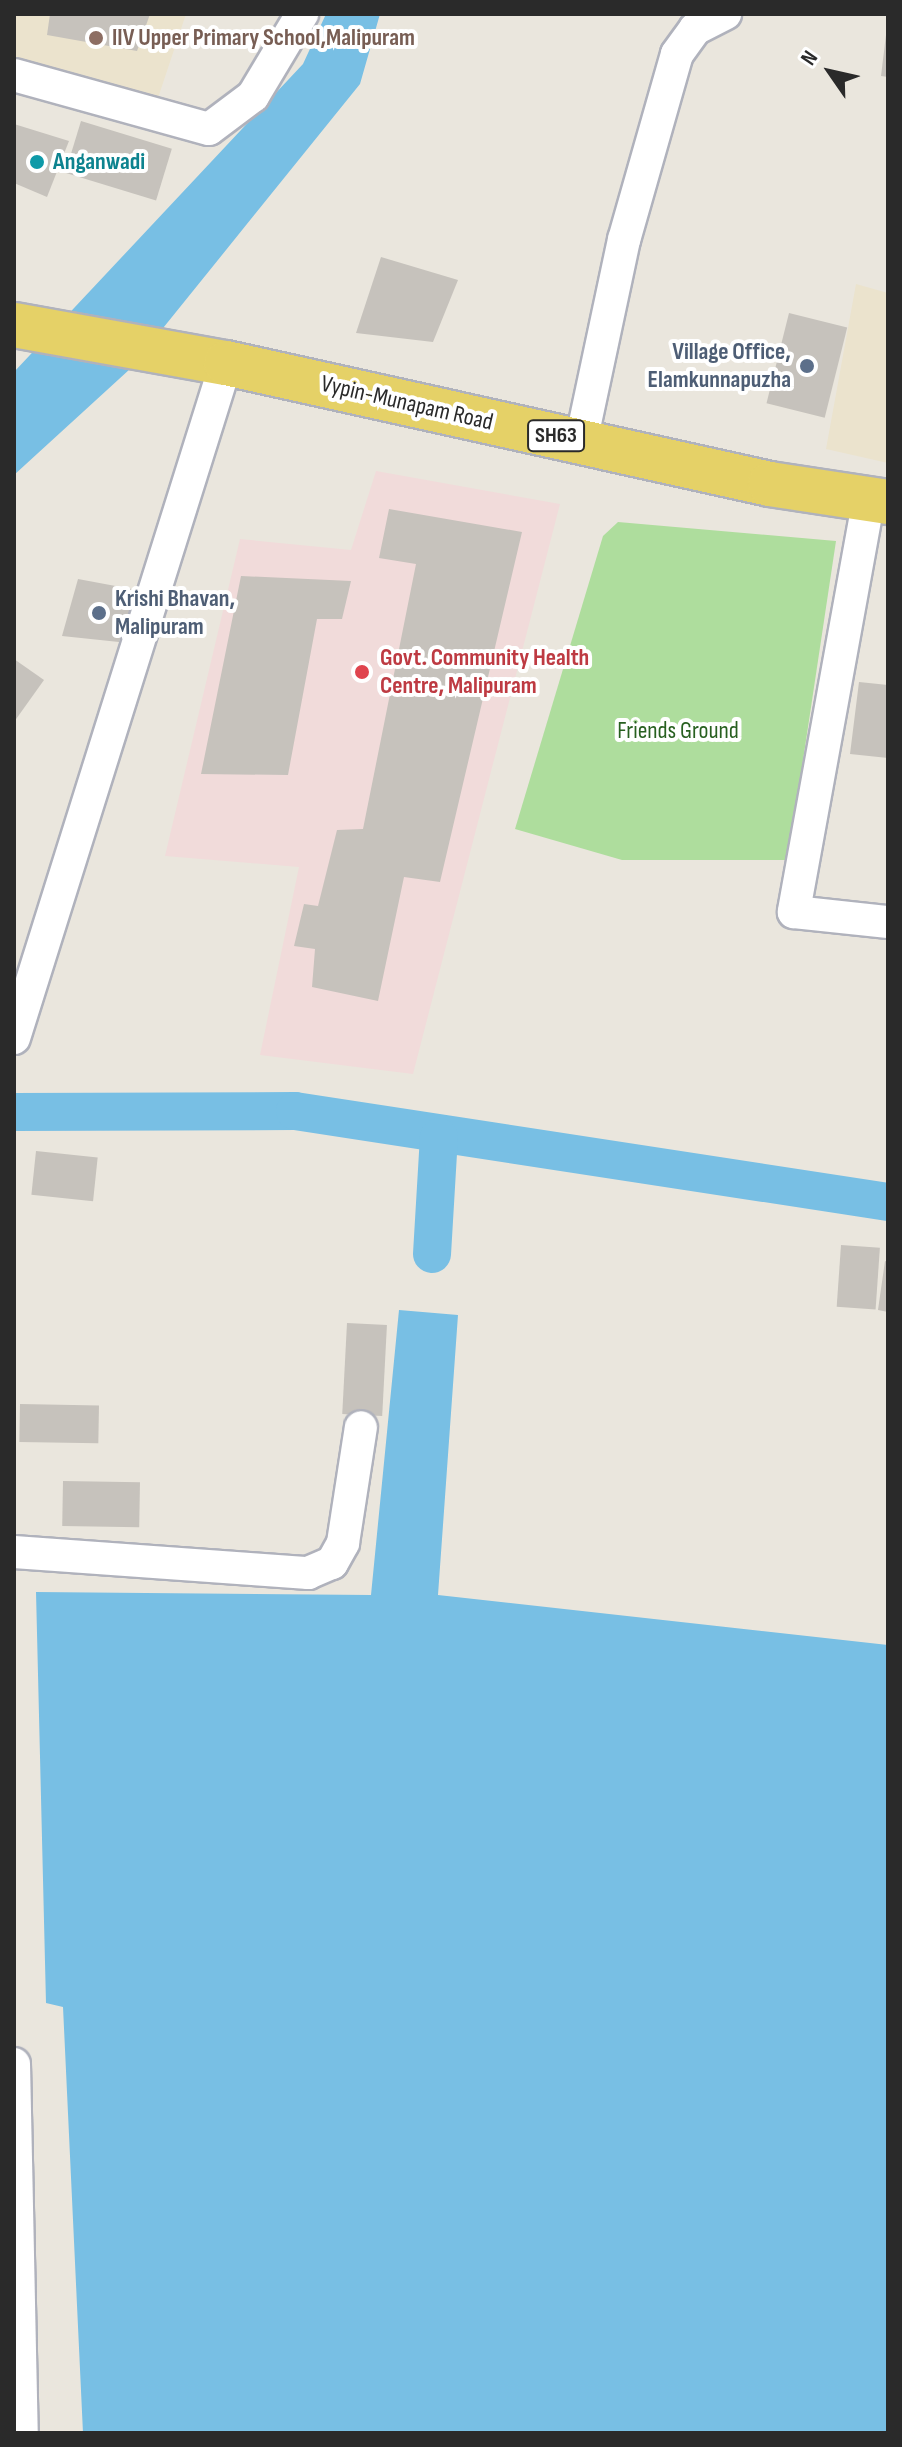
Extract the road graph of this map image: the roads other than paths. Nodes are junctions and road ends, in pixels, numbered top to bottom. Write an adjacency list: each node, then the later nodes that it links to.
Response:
1 (302, 14): 3 (street)
2 (725, 14): 6 (street)
3 (14, 75)
4 (16, 325): 5 (main road, Vypin-Munapam Road / SH63)
5 (226, 363): 6 (main road, Vypin-Munapam Road / SH63); 9 (street)
6 (581, 442): 7 (main road, Vypin-Munapam Road / SH63)
7 (878, 500): 8 (street)
8 (888, 922)
9 (14, 1038)
10 (361, 1427): 11 (street)
11 (14, 1552)
12 (14, 2064): 13 (street)
13 (22, 2433)

